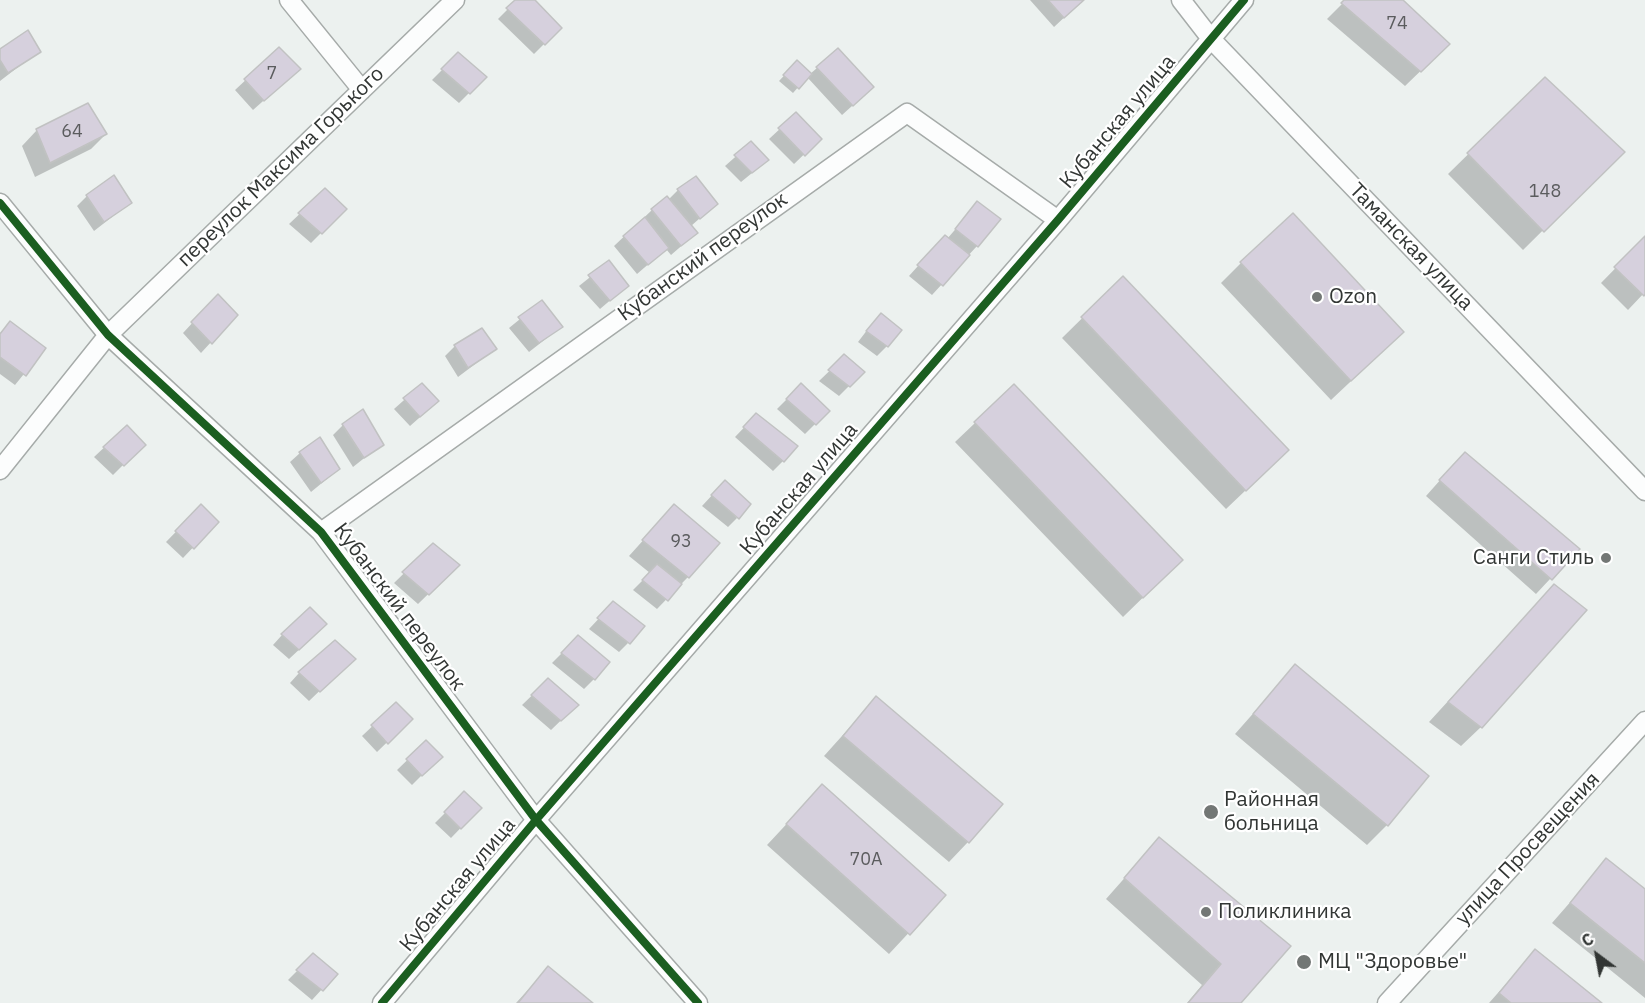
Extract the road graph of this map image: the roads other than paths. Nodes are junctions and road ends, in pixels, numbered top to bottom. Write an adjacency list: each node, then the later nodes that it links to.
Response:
1 (289, 0): 6 (street)
2 (455, 0): 6 (street, переулок Максима Горького)
3 (1181, 0): 5 (street, Таманская улица)
4 (1244, 0): 5 (street, Кубанская улица)
5 (1212, 40): 8 (street, Кубанская улица); 11 (street, Таманская улица)
6 (362, 90): 9 (street, переулок Максима Горького)
7 (0, 203): 9 (street, Кубанский переулок)
8 (1058, 220): 12 (street, Кубанский переулок); 14 (street, Кубанская улица)
9 (108, 335): 10 (street, переулок Максима Горького); 12 (street, Кубанский переулок)
10 (0, 470)
11 (1645, 491)
12 (321, 532): 14 (street, Кубанский переулок)
13 (1645, 721): 17 (street, улица Просвещения)
14 (536, 820): 15 (street, Кубанская улица); 16 (street, Кубанский переулок)
15 (382, 1003)
16 (698, 1003)
17 (1387, 1003)

